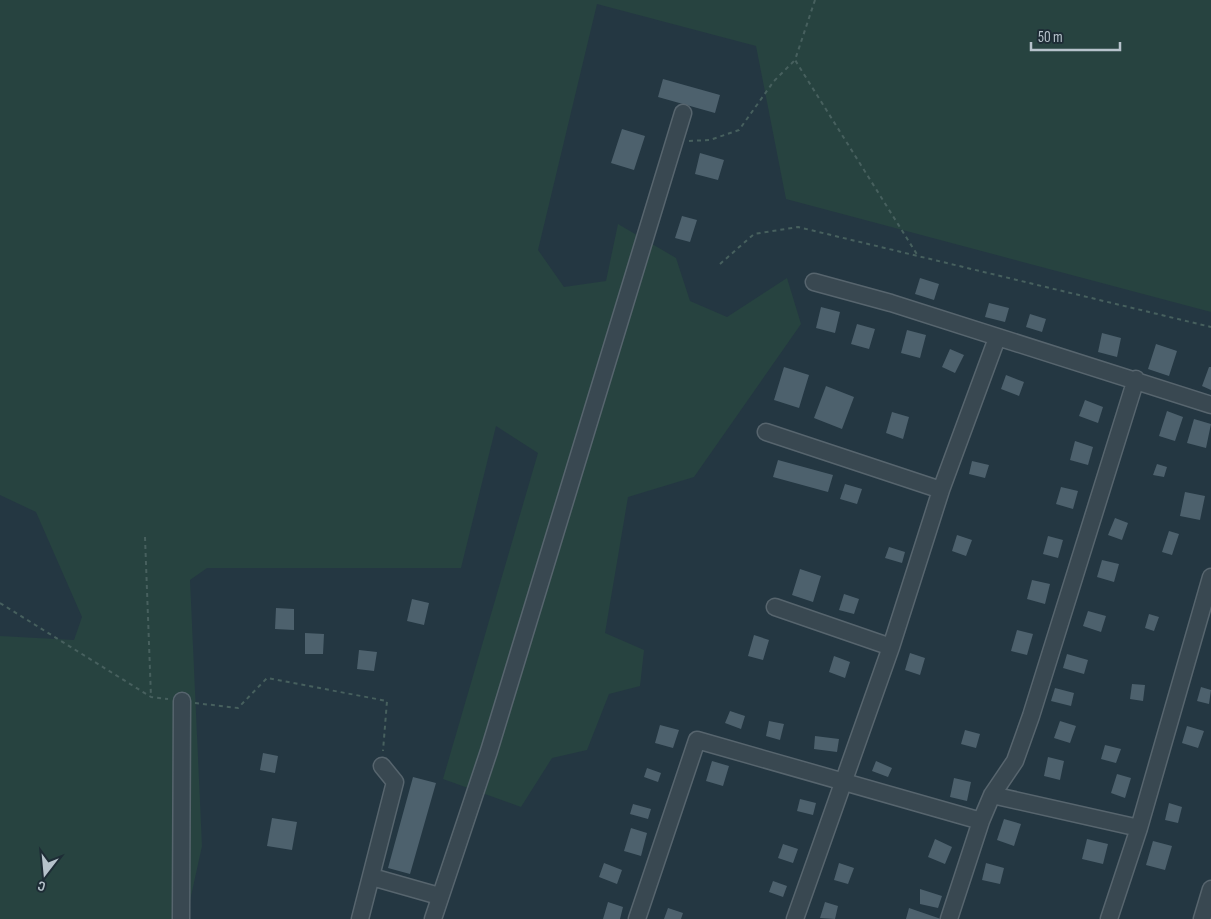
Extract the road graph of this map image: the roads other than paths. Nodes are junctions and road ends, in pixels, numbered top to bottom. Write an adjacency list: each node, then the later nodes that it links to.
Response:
1 (683, 113): 19 (street)
2 (814, 282): 3 (street)
3 (997, 338): 4 (street); 7 (street)
4 (1136, 379): 5 (street); 14 (street)
5 (1211, 405)
6 (766, 432): 7 (street)
7 (941, 490): 10 (street)
8 (1211, 577): 16 (street)
9 (775, 607): 10 (street)
10 (890, 647): 13 (street)
11 (182, 701): 21 (street)
12 (382, 766): 17 (street)
13 (844, 782): 15 (street); 24 (street); 25 (street)
14 (992, 795): 15 (street); 16 (street)
15 (981, 821): 26 (street)
16 (1139, 828): 27 (street)
17 (372, 877): 19 (street); 22 (street)
18 (1211, 889): 28 (street)
19 (439, 896): 23 (street)
20 (1211, 912): 28 (street)
21 (181, 919)
22 (360, 919)
23 (433, 919)
24 (637, 919)
25 (796, 919)
26 (949, 919)
27 (1109, 919)
28 (1203, 919)

